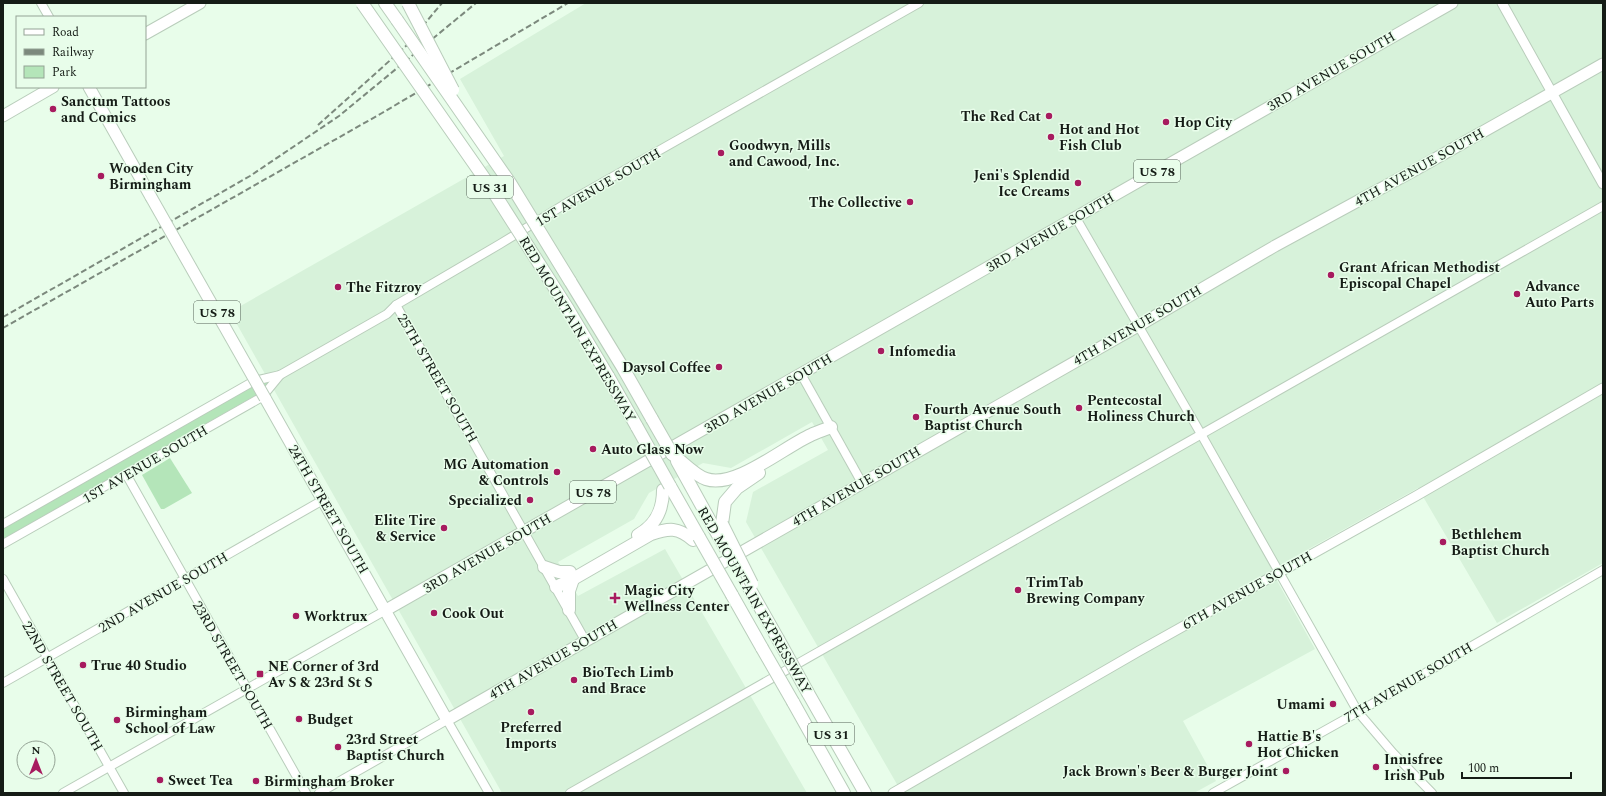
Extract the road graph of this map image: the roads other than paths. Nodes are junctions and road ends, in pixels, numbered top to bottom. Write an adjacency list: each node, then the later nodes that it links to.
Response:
1 (41, 3): 9 (street)
2 (200, 3): 10 (main road)
3 (362, 3): 30 (highway, RED MOUNTAIN EXPRESSWAY / US 31, bridge)
4 (385, 3): 16 (highway, RED MOUNTAIN EXPRESSWAY / US 31, bridge)
5 (408, 3): 16 (highway, bridge)
6 (919, 3): 20 (street, 1ST AVENUE SOUTH)
7 (1452, 3): 19 (main road, 3RD AVENUE SOUTH / US 78)
8 (1502, 3): 14 (main road)
9 (48, 16)
10 (146, 33)
11 (1603, 64): 14 (main road, 4TH AVENUE SOUTH)
12 (51, 88): 15 (main road)
13 (90, 88): 31 (main road, 24TH STREET SOUTH / US 78, bridge)
14 (1552, 93): 17 (main road); 21 (main road, 4TH AVENUE SOUTH)
15 (3, 116)
16 (476, 134): 28 (highway, RED MOUNTAIN EXPRESSWAY / US 31, bridge)
17 (1603, 184)
18 (1603, 206): 26 (street)
19 (1076, 218): 21 (street); 22 (main road, 3RD AVENUE SOUTH / US 78)
20 (396, 305): 23 (street, 1ST AVENUE SOUTH); 34 (street, 25TH STREET SOUTH)
21 (1138, 326): 26 (street); 29 (main road, 4TH AVENUE SOUTH)
22 (801, 374): 25 (street); 34 (main road, 3RD AVENUE SOUTH / US 78)
23 (280, 376): 27 (street, 1ST AVENUE SOUTH); 32 (street, 1ST AVENUE SOUTH)
24 (1603, 388): 39 (main road, 6TH AVENUE SOUTH)
25 (830, 427): 28 (highway); 29 (street); 33 (highway)
26 (1201, 434): 39 (street); 59 (street)
27 (126, 474): 36 (street, 1ST AVENUE SOUTH); 42 (street, 23RD STREET SOUTH)
28 (690, 475): 33 (highway, RED MOUNTAIN EXPRESSWAY)
29 (862, 483): 46 (main road, 4TH AVENUE SOUTH)
30 (666, 488): 35 (highway, RED MOUNTAIN EXPRESSWAY / US 31); 40 (highway)
31 (323, 500): 42 (street, 2ND AVENUE SOUTH); 44 (main road, 24TH STREET SOUTH / US 78)
32 (3, 524)
33 (718, 526): 60 (highway, RED MOUNTAIN EXPRESSWAY / US 31, bridge)
34 (524, 531): 37 (street, 25TH STREET SOUTH); 44 (main road, 3RD AVENUE SOUTH / US 78)
35 (696, 538): 40 (highway); 53 (highway, RED MOUNTAIN EXPRESSWAY / US 31, bridge)
36 (3, 544)
37 (544, 567): 40 (highway); 43 (street, 25TH STREET SOUTH)
38 (1603, 570): 50 (street, 7TH AVENUE SOUTH)
39 (1278, 572): 50 (street); 61 (main road, 6TH AVENUE SOUTH)
40 (571, 576): 43 (highway); 45 (highway)
41 (3, 579): 47 (street, 22ND STREET SOUTH)
42 (185, 579): 47 (street, 2ND AVENUE SOUTH); 49 (street, 23RD STREET SOUTH)
43 (554, 584): 45 (street, 25TH STREET SOUTH)
44 (386, 610): 49 (street, 3RD AVENUE SOUTH); 51 (main road, 24TH STREET SOUTH / US 78)
45 (568, 610): 46 (street, 25TH STREET SOUTH)
46 (585, 640): 51 (main road, 4TH AVENUE SOUTH)
47 (47, 658): 48 (street, 2ND AVENUE SOUTH); 52 (street, 22ND STREET SOUTH)
48 (3, 683)
49 (247, 689): 52 (street, 3RD AVENUE SOUTH); 56 (street, 23RD STREET SOUTH)
50 (1358, 712): 62 (street, 7TH AVENUE SOUTH); 63 (street)
51 (447, 720): 57 (street, 4TH AVENUE SOUTH); 58 (street, 24TH STREET SOUTH)
52 (109, 767): 54 (street, 3RD AVENUE SOUTH); 55 (street, 22ND STREET SOUTH)
53 (839, 789)
54 (63, 793)
55 (124, 793)
56 (306, 793)
57 (318, 793)
58 (489, 793)
59 (570, 793)
60 (865, 793)
61 (892, 793)
62 (1213, 793)
63 (1432, 793)

